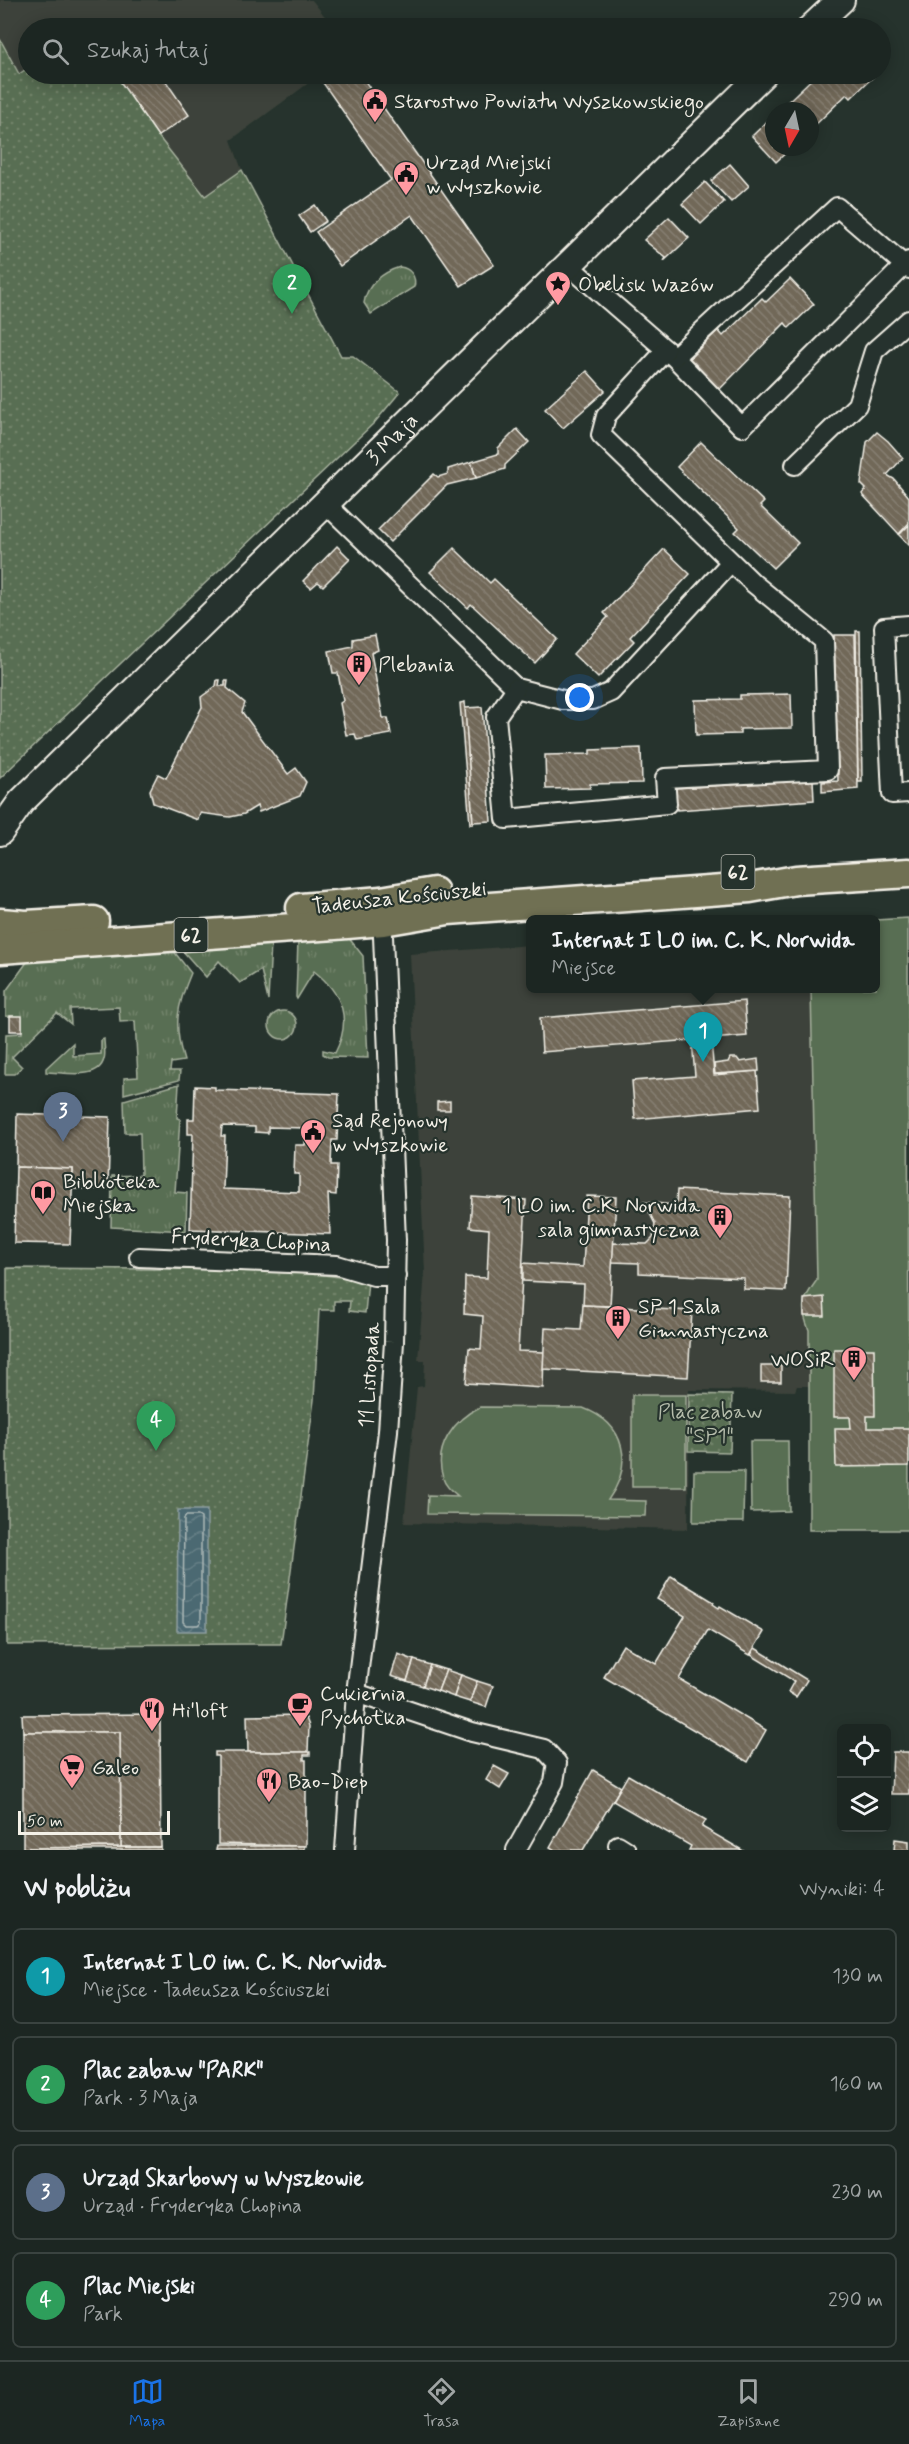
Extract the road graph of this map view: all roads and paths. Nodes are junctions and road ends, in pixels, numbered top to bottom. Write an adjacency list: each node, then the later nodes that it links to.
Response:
1 (841, 0): 2 (street)
2 (822, 18)
3 (753, 84): 4 (street, 3 Maja)
4 (568, 265): 7 (street); 9 (street, 3 Maja)
5 (908, 265): 7 (street); 7 (street)
6 (909, 320): 8 (street)
7 (670, 353): 10 (street)
8 (795, 465)
9 (324, 502): 12 (street); 14 (street, 3 Maja)
10 (731, 562): 12 (street); 12 (street)
11 (909, 625): 13 (street)
12 (516, 688)
13 (909, 793)
14 (10, 808): 15 (street, 3 Maja)
15 (0, 832)
16 (909, 873): 17 (main road, Tadeusza Kościuszki / 62)
17 (382, 911): 18 (main road, Tadeusza Kościuszki / 62); 19 (main road, Tadeusza Kościuszki / 62); 21 (street, 11 Listopada)
18 (0, 923)
19 (0, 949)
20 (139, 1257): 21 (street, Fryderyka Chopina)
21 (396, 1276): 22 (street, 11 Listopada)
22 (356, 1693): 23 (street, 11 Listopada); 24 (street)
23 (345, 1850)
24 (516, 1850)

